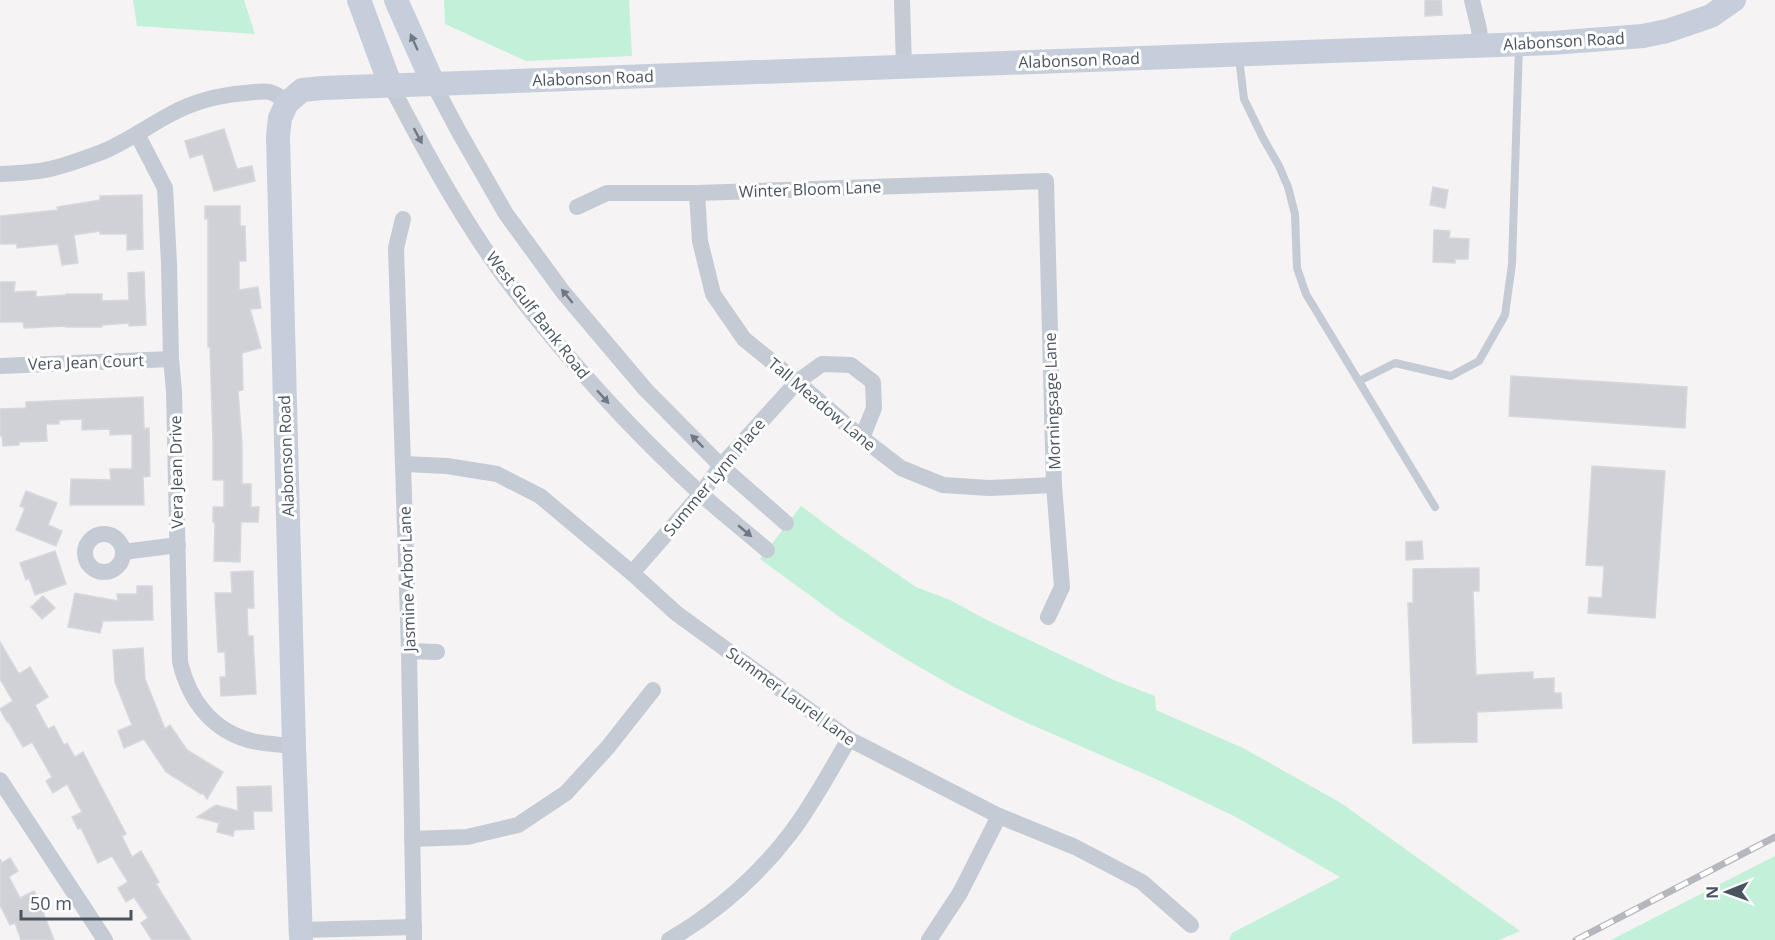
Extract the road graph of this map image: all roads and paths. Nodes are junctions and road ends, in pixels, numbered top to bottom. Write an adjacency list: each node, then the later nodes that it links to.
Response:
1 (359, 0): 11 (street, West Gulf Bank Road)
2 (396, 0): 10 (street, West Gulf Bank Road, one-way to 2)
3 (902, 0): 9 (street)
4 (1472, 0): 7 (street)
5 (1734, 0): 6 (street, Alabonson Road)
6 (1519, 44): 7 (street, Alabonson Road); 21 (lane)
7 (1481, 45): 8 (street, Alabonson Road)
8 (1239, 54): 9 (street, Alabonson Road); 21 (lane)
9 (904, 67): 10 (street, Alabonson Road)
10 (433, 83): 11 (street, Alabonson Road); 25 (street, West Gulf Bank Road, one-way to 10)
11 (390, 84): 12 (street, Alabonson Road); 27 (street, West Gulf Bank Road, one-way to 27)
12 (287, 103): 13 (street); 39 (street, Alabonson Road)
13 (137, 134): 14 (street); 19 (street, Vera Jean Drive)
14 (0, 174)
15 (1046, 181): 16 (street, Winter Bloom Lane); 26 (street, Morningsage Lane)
16 (697, 193): 17 (street, Winter Bloom Lane); 22 (street, Tall Meadow Lane)
17 (577, 207)
18 (403, 219): 24 (street, Jasmine Arbor Lane)
19 (171, 359): 20 (street, Vera Jean Court); 30 (street, Vera Jean Drive)
20 (0, 366)
21 (1359, 381): 28 (lane)
22 (797, 382): 23 (street, Tall Meadow Lane); 23 (street, Summer Lynn Place); 25 (street, Summer Lynn Place)
23 (862, 438): 26 (street, Tall Meadow Lane)
24 (404, 464): 33 (street, Summer Laurel Lane); 35 (street, Jasmine Arbor Lane)
25 (721, 466): 27 (street, Summer Lynn Place); 29 (street, West Gulf Bank Road)
26 (1054, 484): 34 (street, Morningsage Lane)
27 (701, 494): 31 (street, West Gulf Bank Road, one-way to 31); 33 (street, Summer Lynn Place)
28 (1435, 507)
29 (786, 523)
30 (178, 545): 32 (street); 39 (street, Vera Jean Drive)
31 (767, 549)
32 (123, 552)
33 (632, 573): 38 (street, Summer Laurel Lane)
34 (1048, 617)
35 (409, 651): 36 (street); 42 (street, Jasmine Arbor Lane)
36 (437, 652)
37 (653, 690): 42 (street)
38 (849, 739): 41 (street, Summer Laurel Lane); 47 (street)
39 (294, 746): 45 (street, Alabonson Road)
40 (0, 780): 46 (street)
41 (999, 816): 43 (street, Summer Laurel Lane); 48 (street)
42 (412, 839): 44 (street, Jasmine Arbor Lane)
43 (1191, 925)
44 (414, 934): 45 (street)
45 (301, 935)
46 (105, 940)
47 (669, 940)
48 (929, 940)

